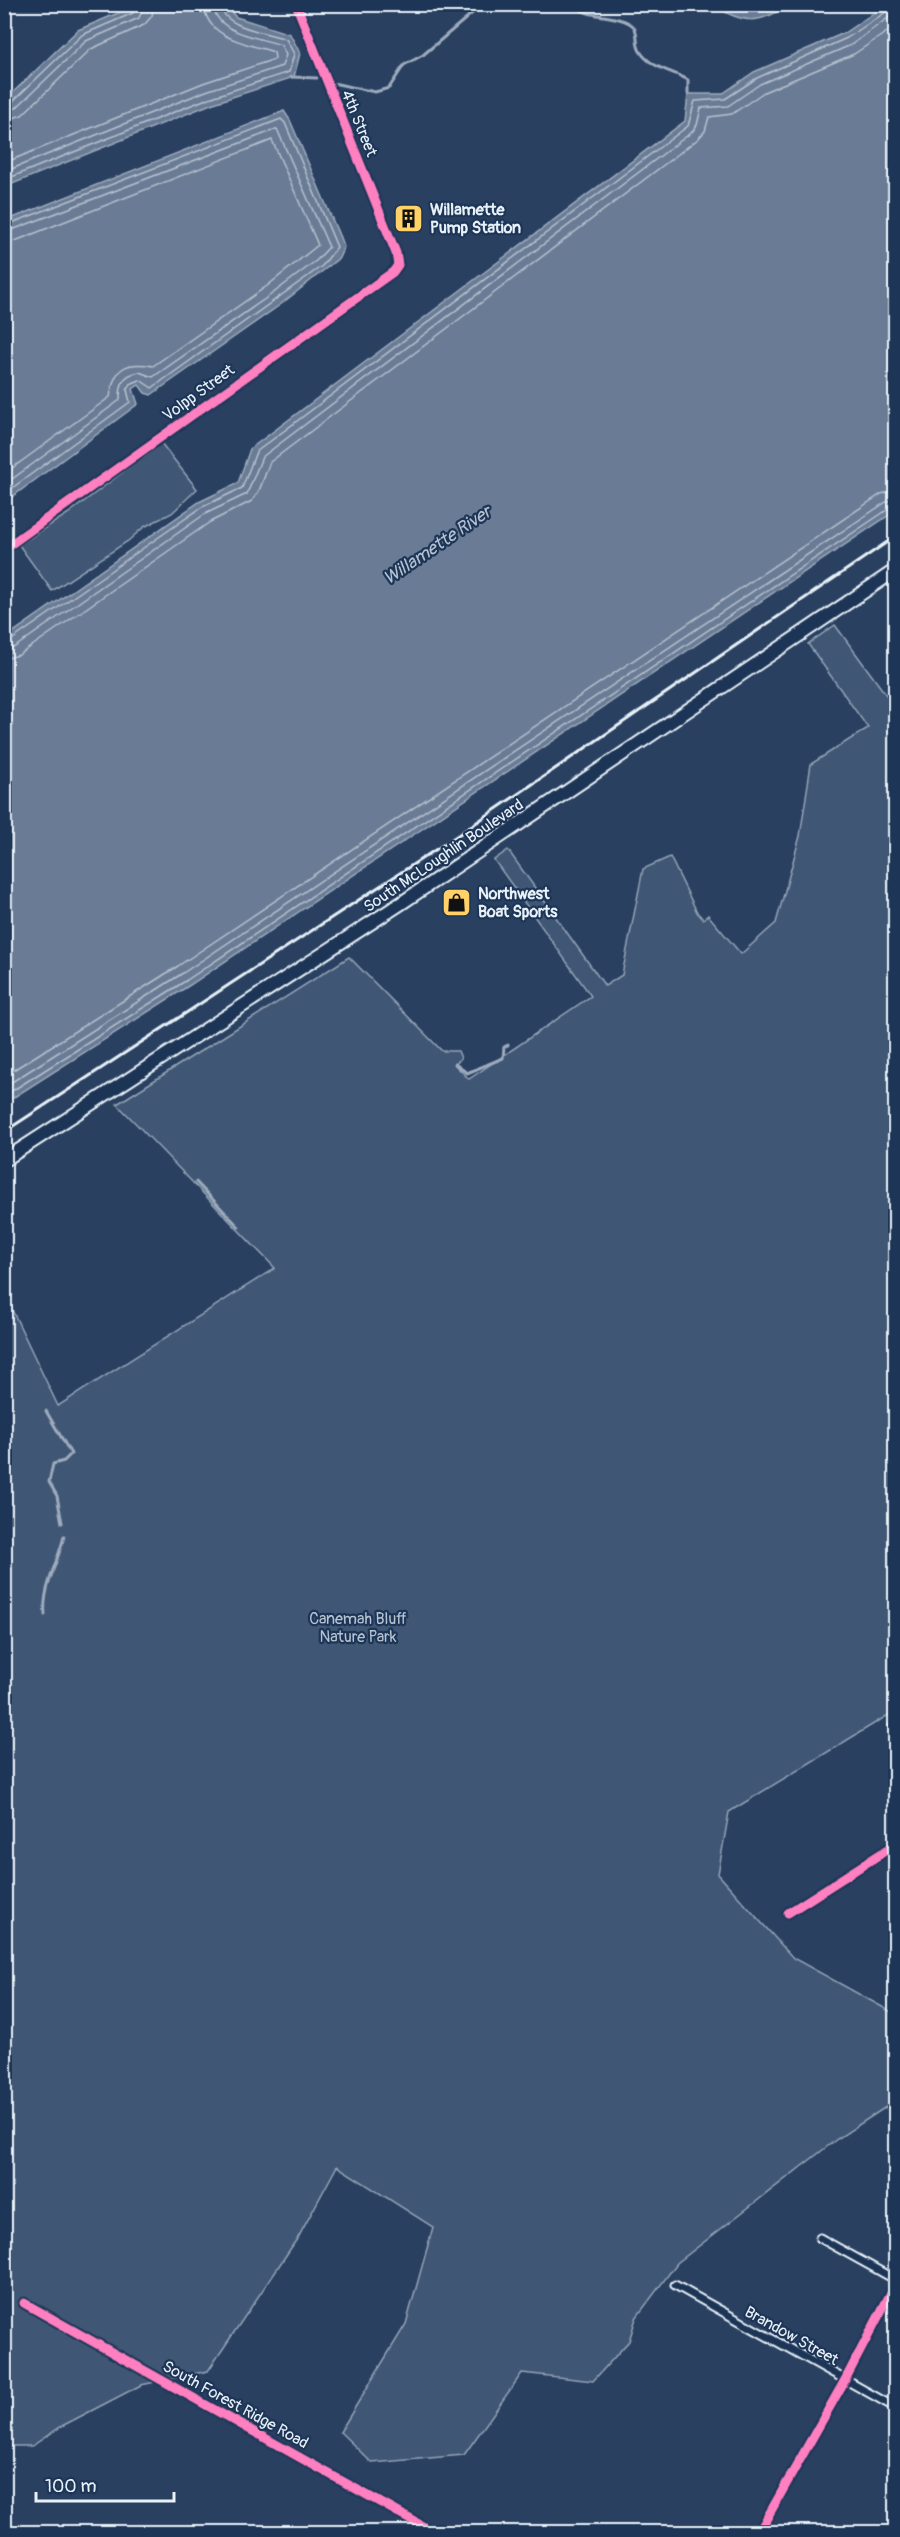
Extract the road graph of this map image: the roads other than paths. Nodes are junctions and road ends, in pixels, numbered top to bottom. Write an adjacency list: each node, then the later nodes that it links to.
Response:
1 (296, 4): 2 (street, 4th Street)
2 (396, 253): 3 (street, Volpp Street)
3 (4, 549)
4 (896, 570): 5 (highway, South McLoughlin Boulevard)
5 (4, 1160)
6 (896, 1844): 7 (street)
7 (788, 1913)
8 (820, 2238): 9 (street)
9 (896, 2281): 12 (street)
10 (675, 2285): 12 (street, Brandow Street)
11 (24, 2303): 14 (street, South Forest Ridge Road)
12 (845, 2380): 13 (street, Brandow Street); 15 (street)
13 (896, 2408)
14 (433, 2532)
15 (759, 2532)

